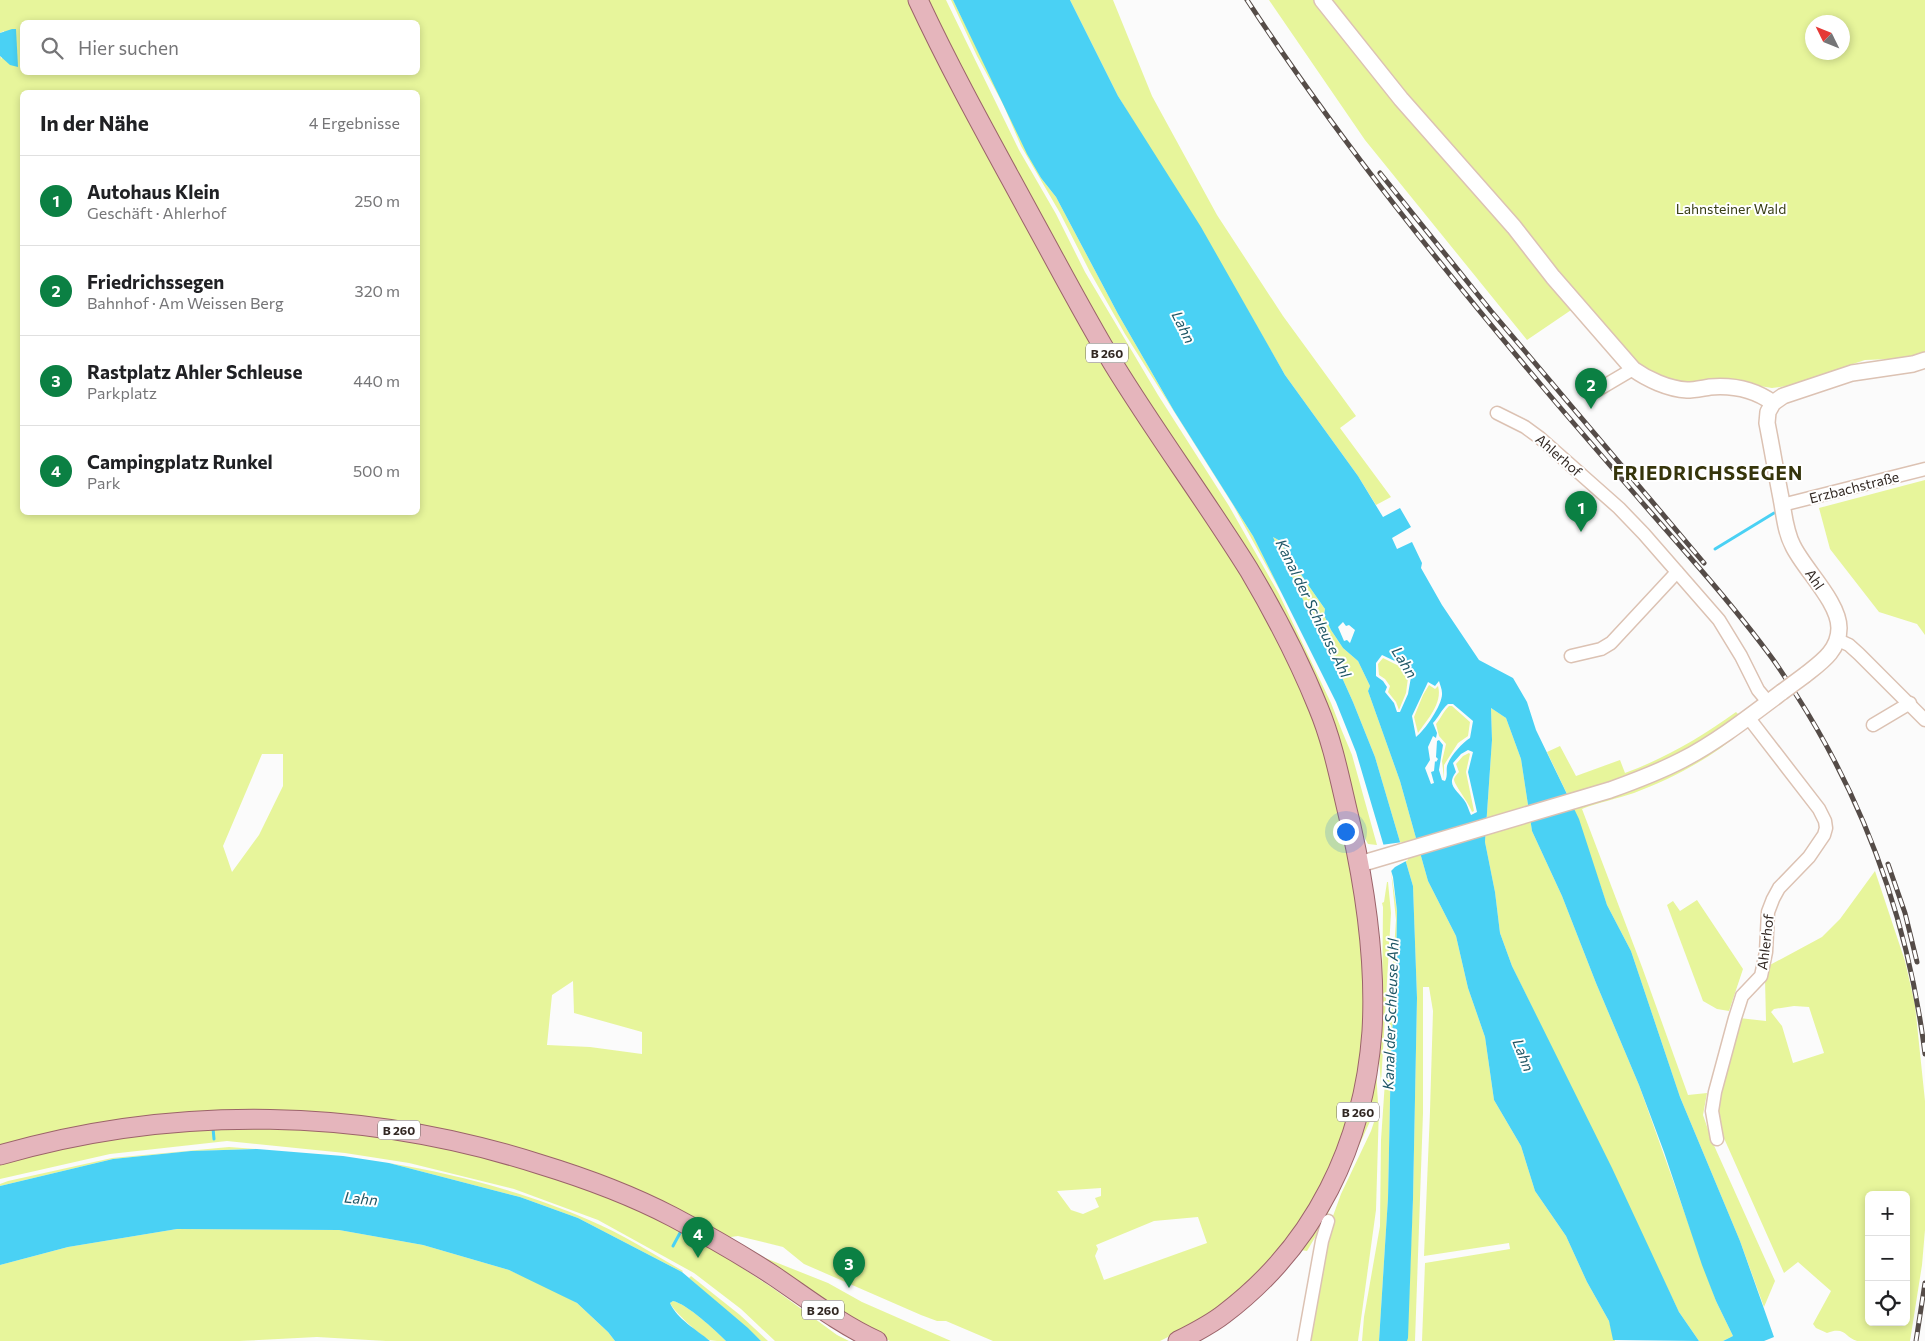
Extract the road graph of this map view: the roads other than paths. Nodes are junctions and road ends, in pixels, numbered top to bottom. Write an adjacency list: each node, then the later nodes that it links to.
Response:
1 (918, 0): 18 (main road, B 260)
2 (1322, 0): 4 (street)
3 (1925, 360): 6 (street)
4 (1632, 369): 5 (street); 6 (street)
5 (1594, 392)
6 (1773, 403): 9 (street, Ahl)
7 (1497, 413): 10 (street, Ahlerhof)
8 (1925, 470): 9 (street, Erzbachstraße)
9 (1782, 505): 11 (street, Ahl)
10 (1676, 572): 12 (street); 13 (street, Ahlerhof)
11 (1838, 640): 13 (street, bridge); 14 (street)
12 (1571, 656)
13 (1768, 702): 15 (street)
14 (1910, 703): 16 (street); 17 (street)
15 (1748, 717): 18 (street); 19 (street, Ahlerhof)
16 (1925, 720)
17 (1873, 725)
18 (1365, 863): 23 (main road, B 260)
19 (1717, 1139)
20 (0, 1155): 22 (main road, B 260)
21 (1328, 1221): 24 (street)
22 (877, 1341)
23 (1178, 1341)
24 (1304, 1341)

